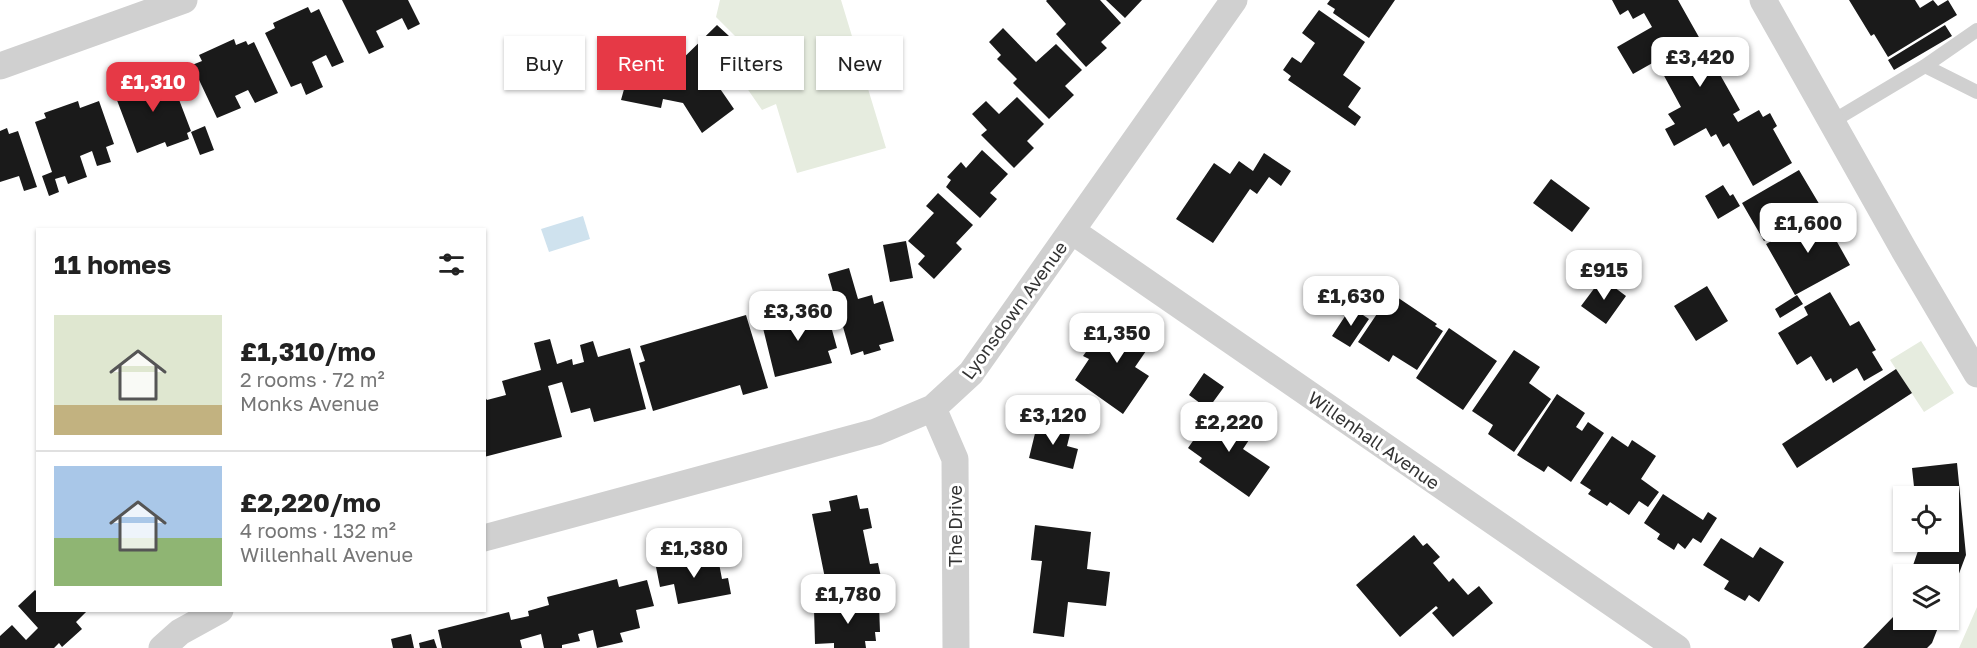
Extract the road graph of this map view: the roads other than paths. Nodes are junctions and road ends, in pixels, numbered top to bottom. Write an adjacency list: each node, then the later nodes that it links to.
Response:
1 (184, 0): 5 (street)
2 (1234, 0): 9 (street, Lyonsdown Avenue)
3 (1763, 0): 8 (street)
4 (1977, 30): 6 (lane)
5 (0, 66)
6 (1925, 66): 7 (lane); 8 (lane)
7 (1977, 92)
8 (1833, 122): 10 (street)
9 (1072, 231): 11 (street, Lyonsdown Avenue); 16 (street, Willenhall Avenue)
10 (1977, 374)
11 (933, 408): 12 (street, Lyonsdown Avenue); 15 (street, The Drive)
12 (486, 537)
13 (216, 612): 14 (street)
14 (162, 648)
15 (956, 648)
16 (1677, 648)

